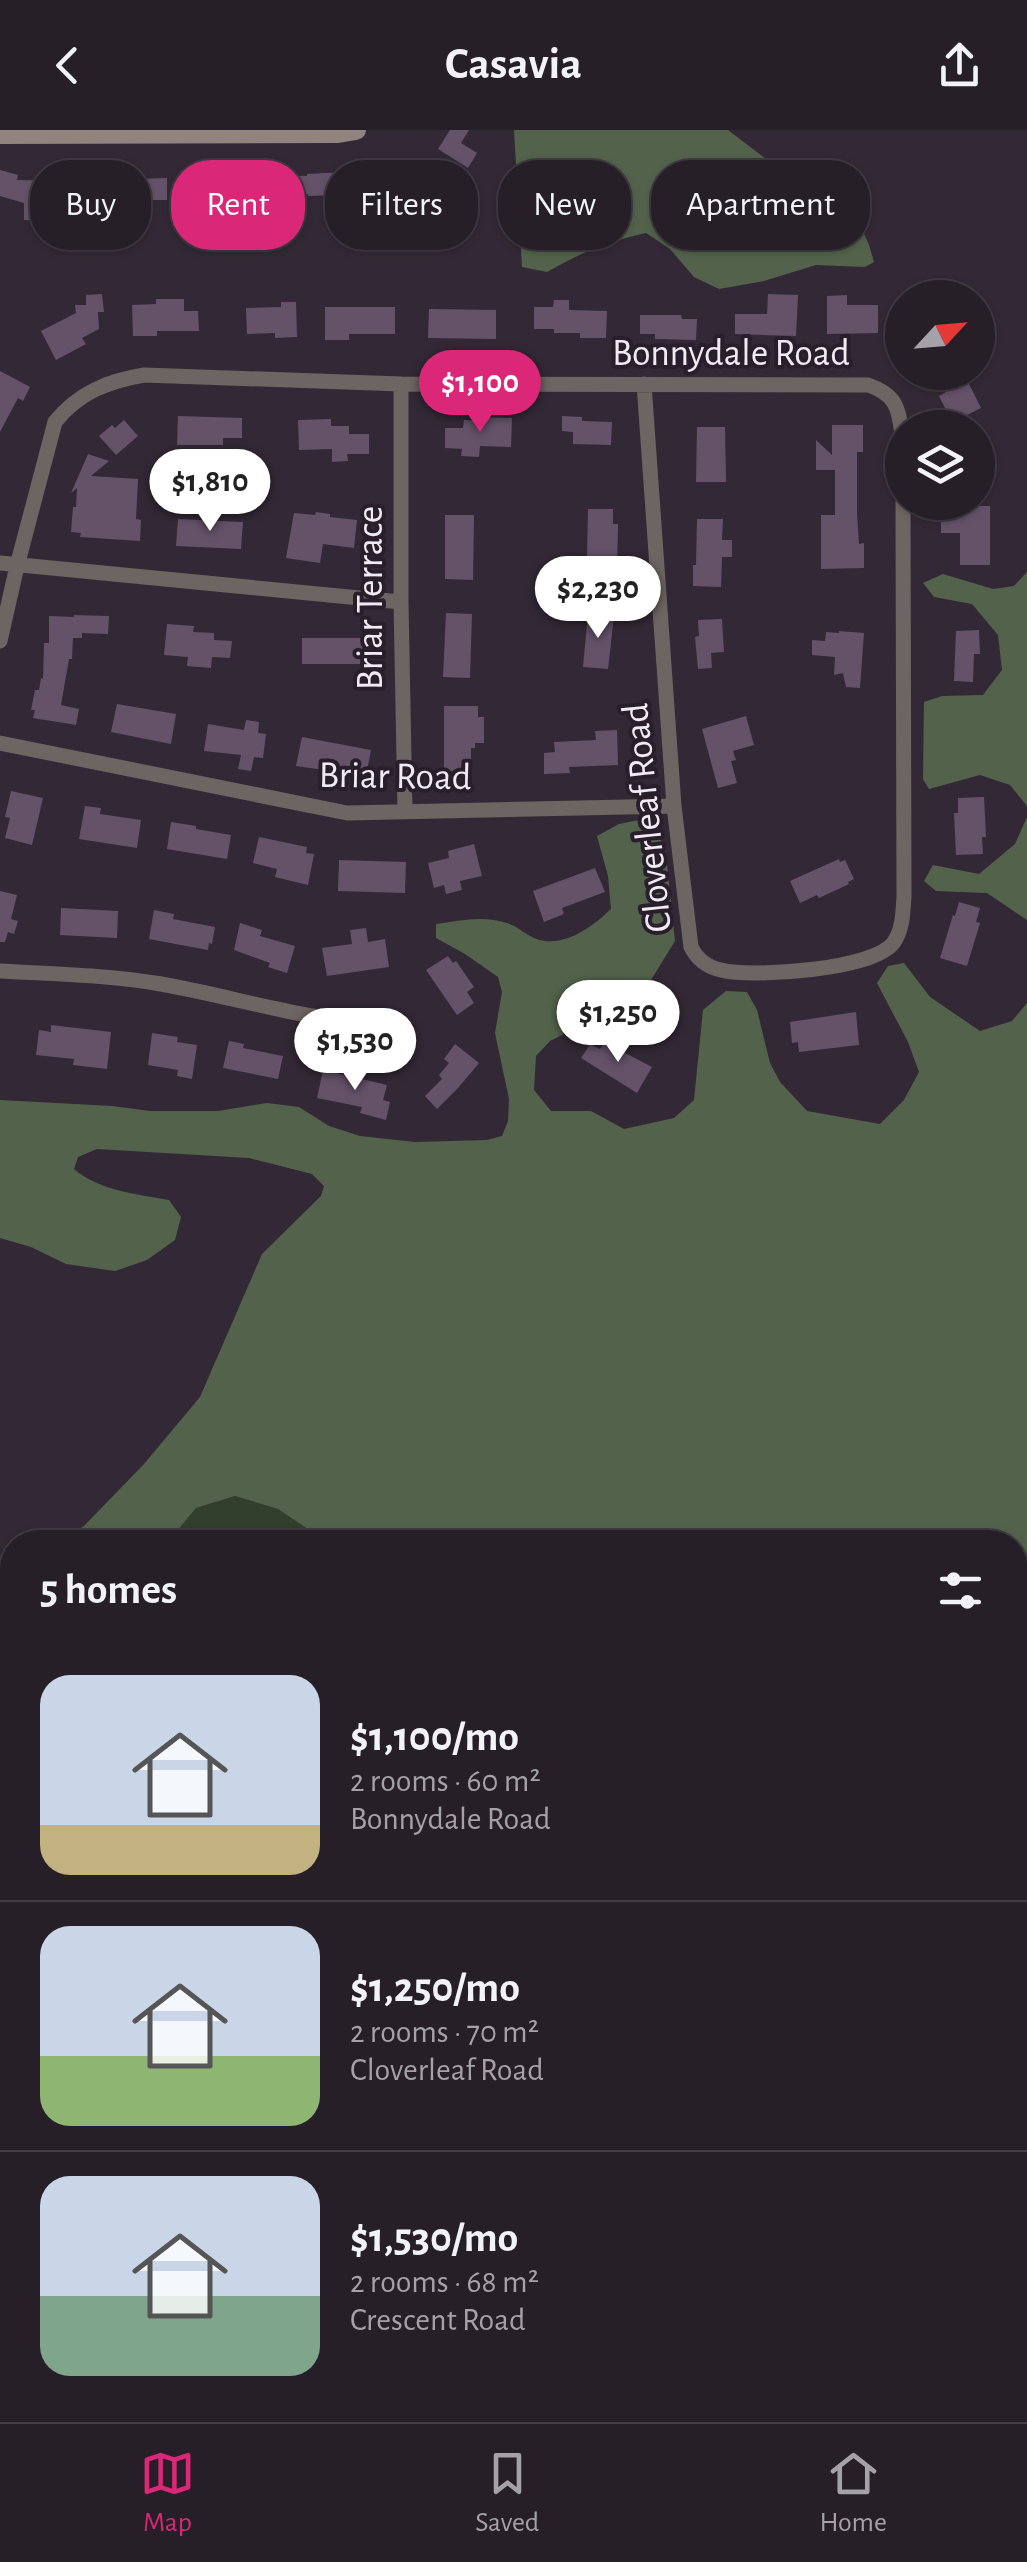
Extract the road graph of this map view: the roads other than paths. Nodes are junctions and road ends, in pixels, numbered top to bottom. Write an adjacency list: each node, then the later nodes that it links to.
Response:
1 (356, 130): 2 (street)
2 (0, 134)
3 (401, 384): 4 (street, Bonnydale Road); 7 (street, Bonnydale Road); 8 (street, Briar Terrace)
4 (644, 384): 5 (street, Bonnydale Road); 11 (street, Cloverleaf Road)
5 (898, 410)
6 (903, 520): 11 (street, Cloverleaf Road)
7 (8, 565): 8 (street); 9 (street, Bonnydale Road)
8 (400, 602): 12 (street, Briar Terrace)
9 (0, 642)
10 (0, 743): 12 (street, Briar Road)
11 (674, 806): 12 (street, Briar Road)
12 (404, 811)
13 (0, 971): 14 (street)
14 (380, 1024)

